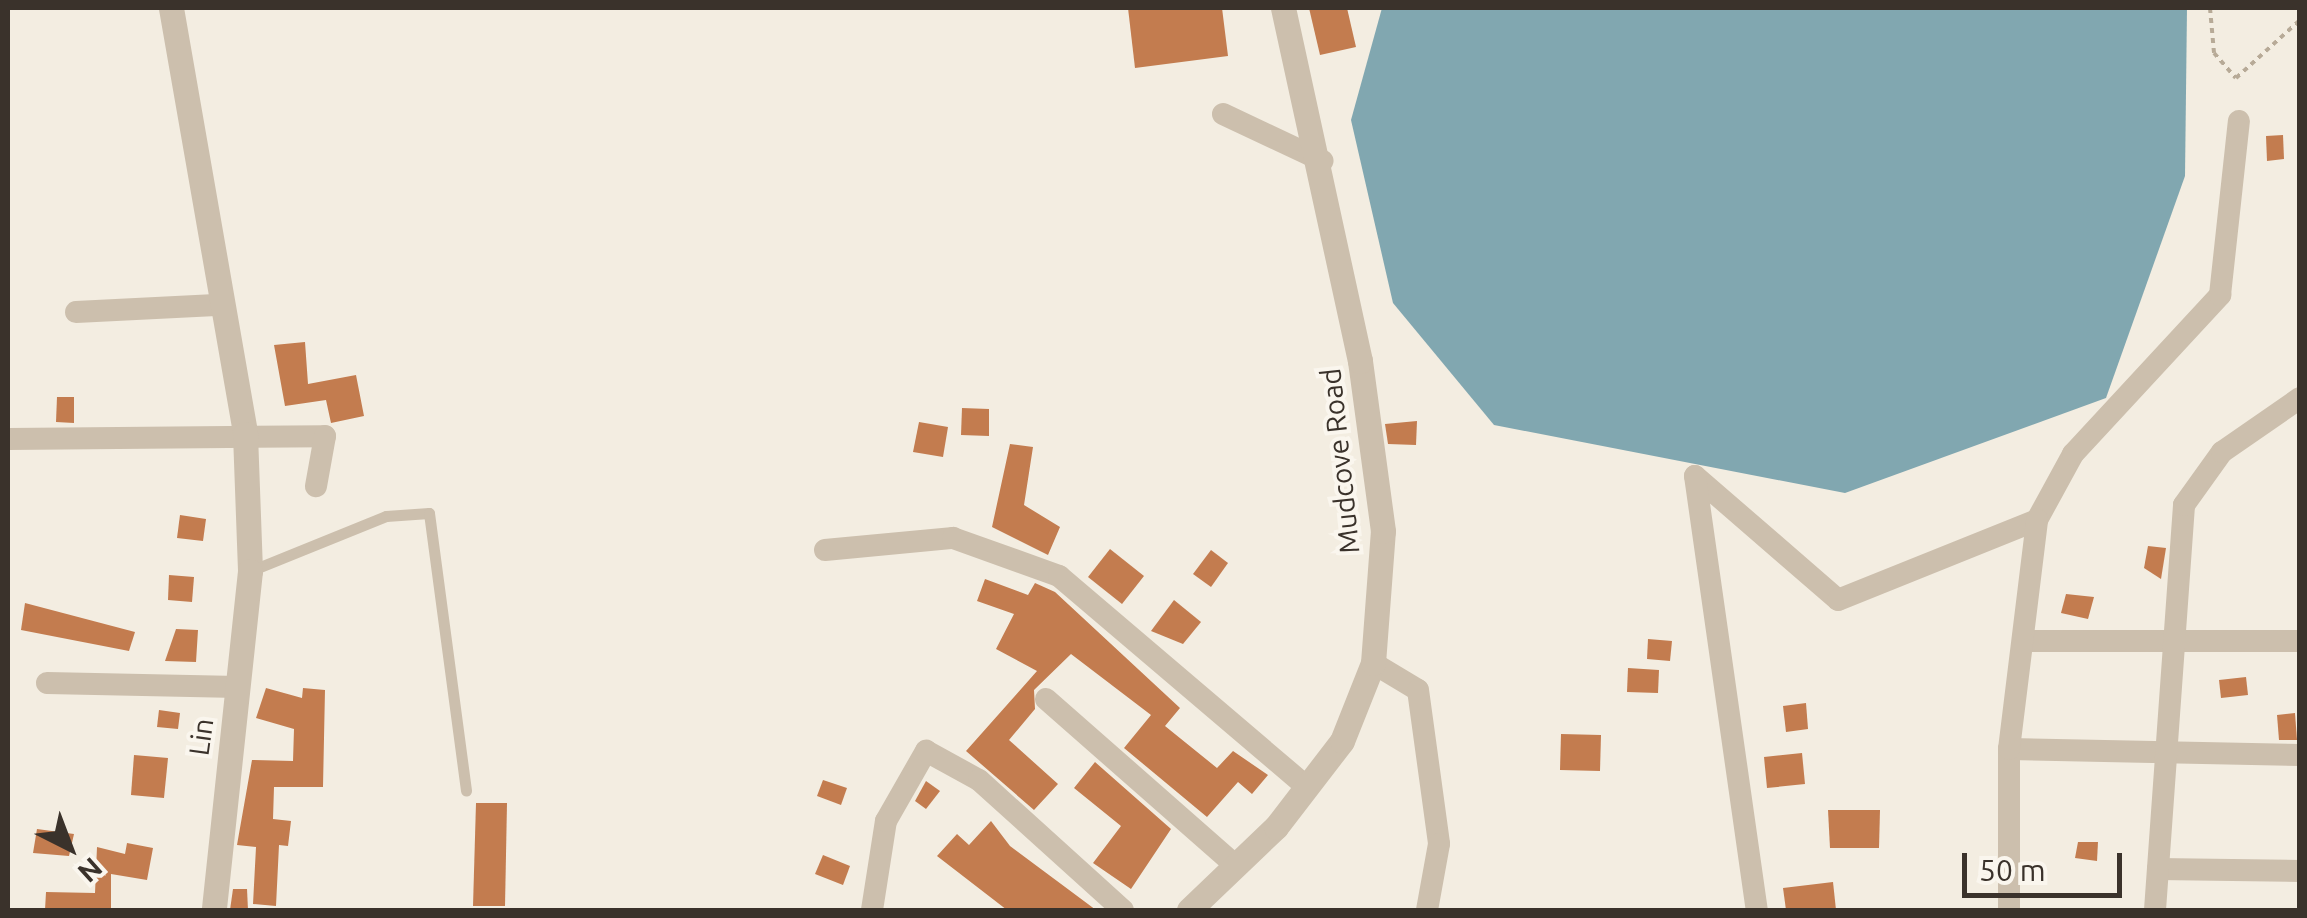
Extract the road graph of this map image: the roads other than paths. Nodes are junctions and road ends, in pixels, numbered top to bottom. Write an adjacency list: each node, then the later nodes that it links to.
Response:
1 (171, 8): 6 (street, Lin)
2 (1283, 8): 5 (street, Mudcove Road)
3 (1223, 114): 5 (street)
4 (2239, 121): 12 (street)
5 (1323, 161): 18 (street, Mudcove Road)
6 (216, 306): 7 (street); 9 (street, Lin)
7 (76, 312)
8 (2300, 398): 15 (street)
9 (245, 434): 10 (street); 11 (street); 14 (street, Lin)
10 (8, 439)
11 (316, 486)
12 (2037, 520): 16 (street); 35 (street)
13 (825, 550): 25 (street)
14 (250, 571): 20 (street, Lin); 26 (lane)
15 (2175, 638): 16 (street); 17 (street); 23 (street)
16 (2026, 641): 22 (street)
17 (2300, 641)
18 (1373, 663): 25 (street, Mudcove Road); 34 (street)
19 (47, 683): 20 (street)
20 (238, 686): 30 (street, Lin)
21 (1046, 699): 27 (street)
22 (2009, 749): 23 (street); 36 (street)
23 (2166, 753): 24 (street); 28 (street)
24 (2300, 754)
25 (1307, 787): 27 (street, Mudcove Road)
26 (466, 791)
27 (1236, 866): 33 (street, Mudcove Road)
28 (2158, 869): 29 (street); 37 (street)
29 (2300, 871)
30 (214, 910)
31 (872, 910): 32 (street)
32 (1124, 910)
33 (1190, 910)
34 (1428, 910)
35 (1757, 910)
36 (2009, 910)
37 (2155, 910)

